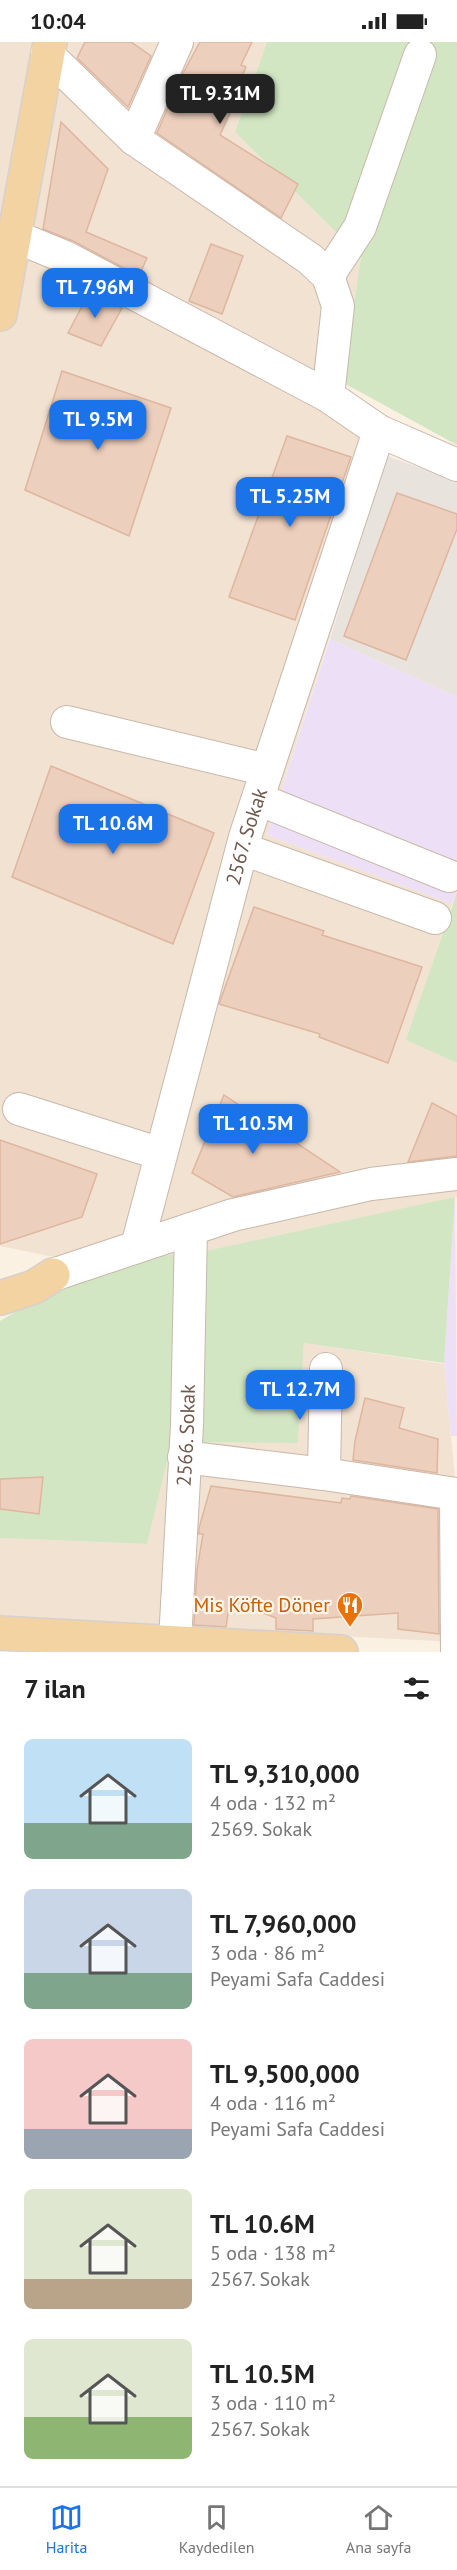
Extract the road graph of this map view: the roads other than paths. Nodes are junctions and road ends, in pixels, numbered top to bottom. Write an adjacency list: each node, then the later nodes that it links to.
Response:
1 (177, 42): 4 (street)
2 (48, 48): 4 (street); 5 (main road)
3 (420, 55): 6 (street)
4 (134, 139): 6 (street)
5 (14, 236): 7 (main road); 8 (street)
6 (328, 276): 8 (street)
7 (0, 314)
8 (328, 396): 9 (street)
9 (379, 431): 10 (street); 12 (street, 2567. Sokak)
10 (457, 465)
11 (67, 722): 12 (street)
12 (263, 784): 13 (street); 19 (street, 2567. Sokak)
13 (372, 844): 15 (street); 16 (street)
14 (254, 853): 16 (street)
15 (449, 876)
16 (354, 889): 17 (street)
17 (435, 918)
18 (20, 1109): 19 (street)
19 (161, 1154): 22 (street, 2567. Sokak)
20 (457, 1174): 21 (street)
21 (191, 1229): 22 (street); 27 (street, 2566. Sokak)
22 (137, 1246): 24 (street)
23 (0, 1274): 24 (main road)
24 (53, 1275): 25 (main road)
25 (0, 1298)
26 (326, 1369): 28 (street)
27 (184, 1457): 28 (street); 30 (street, 2566. Sokak)
28 (324, 1474): 32 (street)
29 (0, 1633): 30 (main road)
30 (175, 1641): 31 (main road)
31 (341, 1652)
32 (457, 1652)

